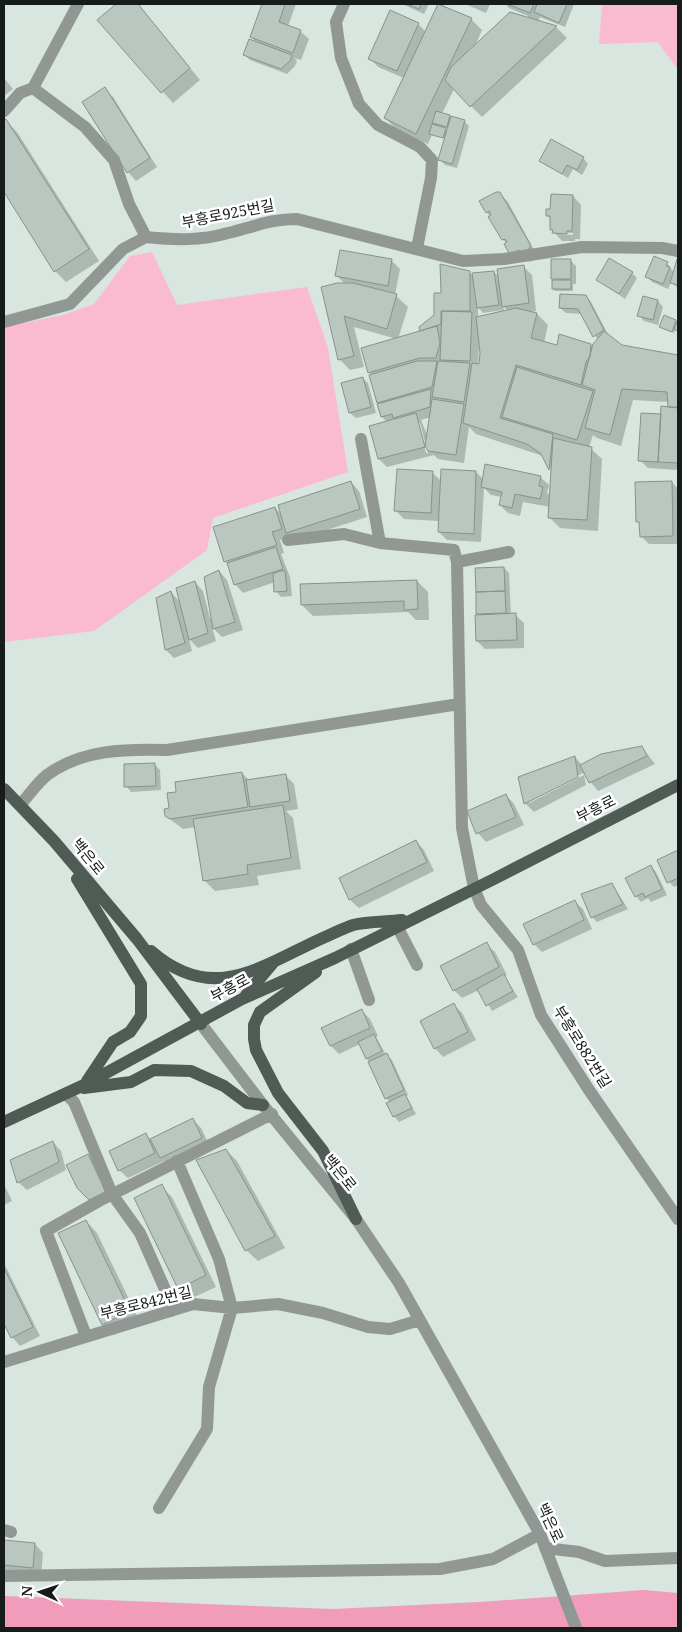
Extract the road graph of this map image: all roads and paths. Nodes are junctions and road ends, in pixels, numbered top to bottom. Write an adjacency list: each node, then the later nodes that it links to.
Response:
1 (78, 4): 3 (street)
2 (344, 4): 6 (street)
3 (33, 88): 4 (street); 5 (street)
4 (4, 111)
5 (146, 237): 6 (street, 부흥로925번길); 8 (street)
6 (417, 248): 7 (street, 부흥로925번길)
7 (678, 251)
8 (4, 322)
9 (361, 439): 11 (street)
10 (288, 540): 11 (street)
11 (380, 542): 13 (street)
12 (509, 552): 13 (street)
13 (457, 562): 14 (street)
14 (459, 704): 17 (street); 19 (street)
15 (678, 785): 19 (main road, 부흥로)
16 (4, 789): 17 (main road, 백은로)
17 (21, 804): 18 (main road, 백은로)
18 (54, 841): 22 (main road, 백은로); 30 (main road)
19 (474, 888): 20 (main road, 부흥로); 36 (street, 부흥로882번길)
20 (410, 919): 21 (main road, 부흥로); 25 (main road)
21 (397, 926): 23 (main road, 부흥로); 26 (street)
22 (137, 939): 25 (main road); 29 (main road, 백은로)
23 (351, 949): 24 (main road, 부흥로); 28 (street)
24 (335, 958): 27 (main road, 부흥로); 35 (main road)
25 (275, 961): 27 (main road)
26 (417, 965)
27 (242, 1000): 29 (main road, 부흥로)
28 (370, 1000)
29 (201, 1024): 30 (main road, 부흥로); 31 (street, 백은로)
30 (75, 1089): 31 (main road); 32 (main road, 부흥로); 34 (street)
31 (267, 1110): 33 (street); 35 (street, 백은로)
32 (4, 1122)
33 (177, 1161): 34 (street); 37 (street)
34 (112, 1194): 38 (street); 40 (street)
35 (356, 1219): 39 (street, 백은로)
36 (677, 1219)
37 (232, 1308): 38 (street, 부흥로842번길); 39 (street, 부흥로842번길); 42 (street)
38 (171, 1311): 40 (street, 부흥로842번길)
39 (420, 1320): 43 (street, 백은로)
40 (86, 1336): 41 (street, 부흥로842번길)
41 (4, 1362)
42 (159, 1508)
43 (540, 1534): 44 (street, 백은로); 46 (street)
44 (545, 1548): 45 (street); 47 (street, 백은로)
45 (678, 1558)
46 (4, 1576)
47 (576, 1628)

